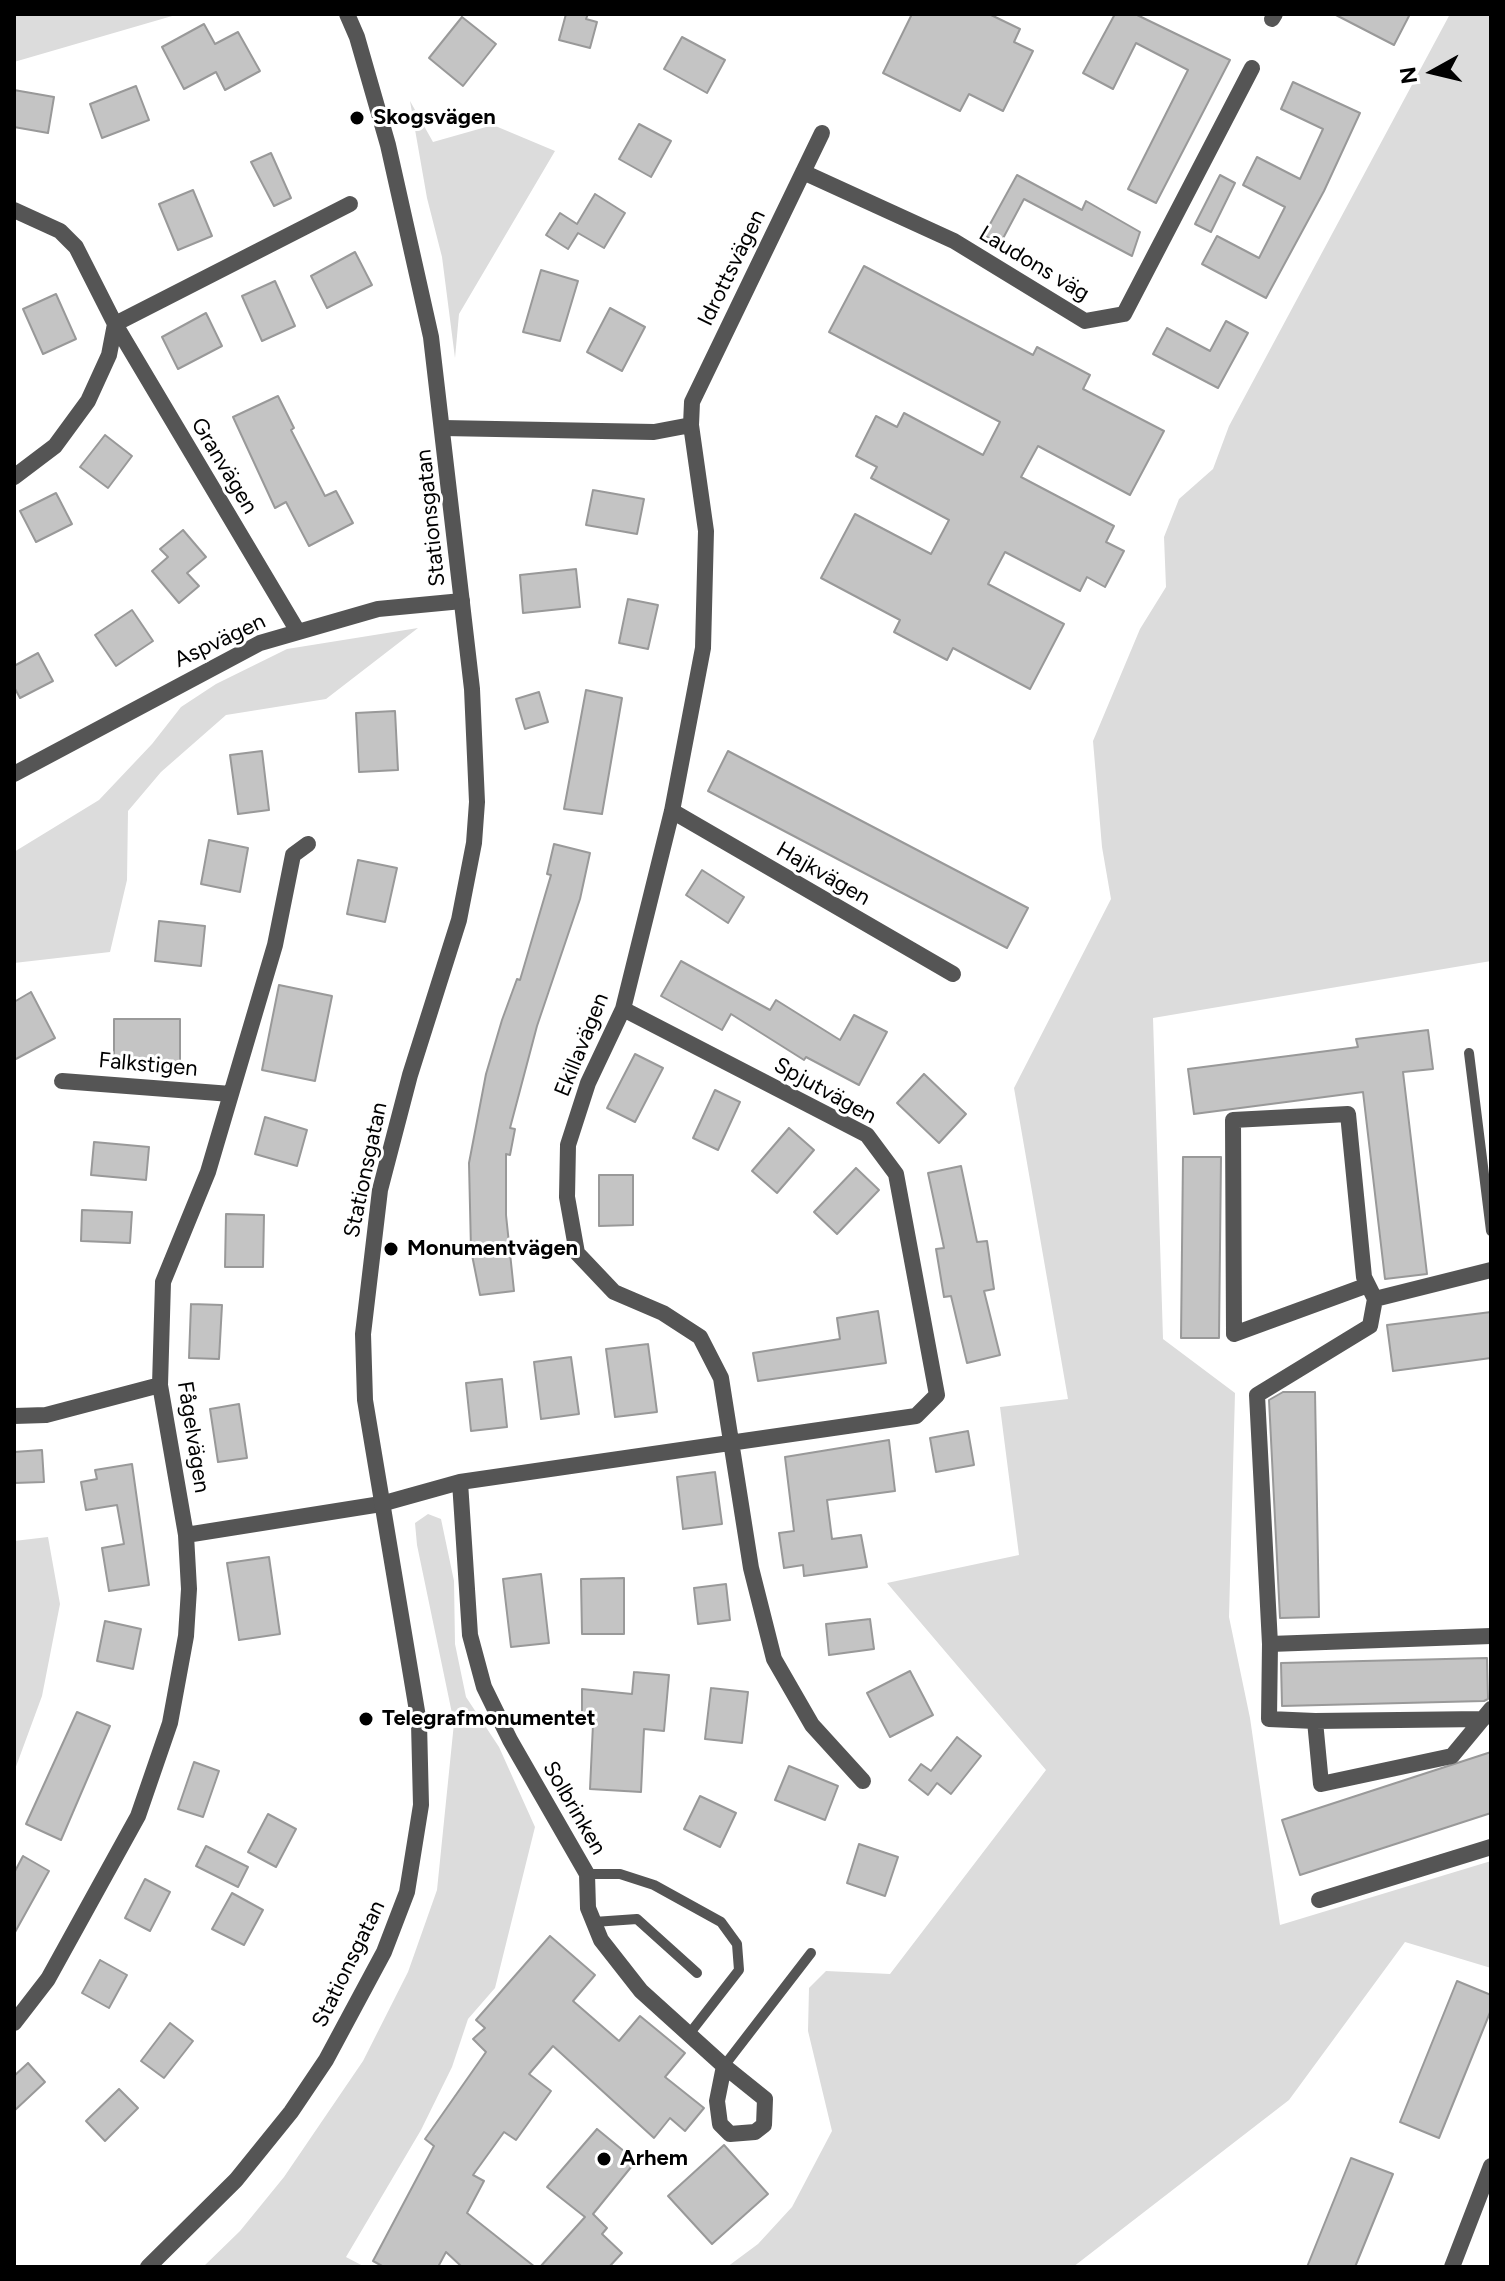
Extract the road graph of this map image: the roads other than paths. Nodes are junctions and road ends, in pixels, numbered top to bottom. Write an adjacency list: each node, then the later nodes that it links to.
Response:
1 (347, 14): 9 (street, Stationsgatan)
2 (1252, 68): 4 (street, Laudons väg)
3 (822, 133): 4 (street, Idrottsvägen)
4 (803, 172): 8 (street, Idrottsvägen)
5 (350, 204): 7 (street)
6 (14, 210): 7 (street, Granvägen)
7 (115, 324): 10 (street); 12 (street, Granvägen)
8 (691, 425): 9 (street); 14 (street, Ekillavägen)
9 (443, 428): 11 (street, Stationsgatan)
10 (14, 477)
11 (462, 601): 12 (street, Aspvägen); 28 (street, Stationsgatan)
12 (297, 630): 13 (street, Aspvägen)
13 (14, 774)
14 (672, 811): 16 (street, Hajkvägen); 17 (street, Ekillavägen)
15 (308, 844): 20 (street, Fågelvägen)
16 (953, 974)
17 (623, 1009): 26 (street, Ekillavägen); 26 (street, Spjutvägen)
18 (1469, 1053): 21 (lane)
19 (62, 1081): 20 (street, Falkstigen)
20 (231, 1094): 24 (street, Fågelvägen)
21 (1491, 1231)
22 (1491, 1270): 23 (street)
23 (1372, 1292): 23 (street); 31 (street)
24 (160, 1385): 25 (street); 29 (street, Fågelvägen)
25 (14, 1416)
26 (731, 1442): 27 (street); 34 (street, Ekillavägen)
27 (460, 1482): 28 (street); 36 (street, Solbrinken)
28 (381, 1504): 29 (street); 45 (street, Stationsgatan)
29 (186, 1535): 41 (street, Fågelvägen)
30 (1491, 1636): 31 (street)
31 (1270, 1644): 33 (street)
32 (1487, 1714): 33 (street); 33 (street)
33 (1315, 1721)
34 (863, 1781)
35 (1491, 1847): 37 (street)
36 (587, 1874): 38 (street, Solbrinken); 42 (lane)
37 (1319, 1900)
38 (594, 1922): 40 (lane); 42 (street, Solbrinken)
39 (811, 1953): 43 (lane)
40 (697, 1973)
41 (14, 2023)
42 (690, 2033): 43 (street, Solbrinken)
43 (724, 2066)
44 (1491, 2166): 46 (street)
45 (148, 2267)
46 (1452, 2267)

